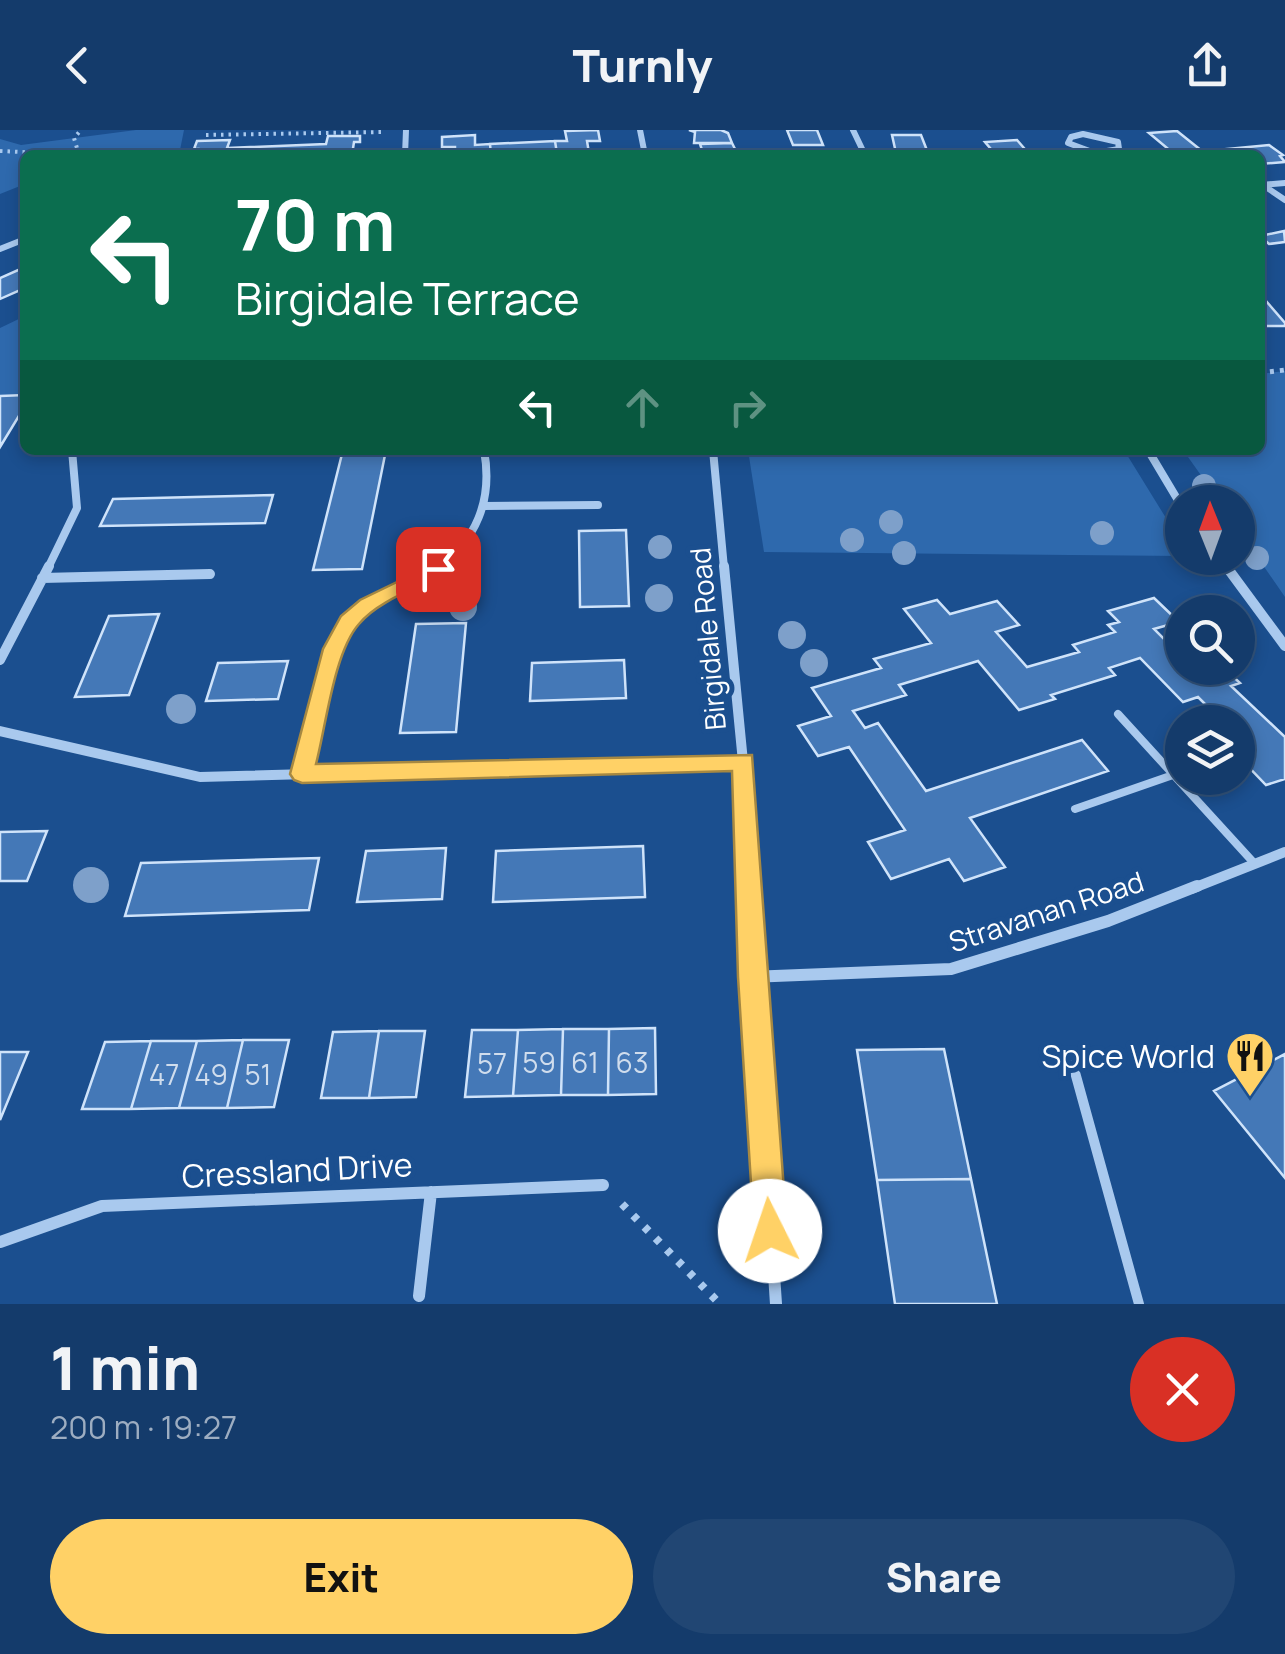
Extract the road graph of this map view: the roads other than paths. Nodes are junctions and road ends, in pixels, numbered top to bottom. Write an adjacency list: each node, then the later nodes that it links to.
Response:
1 (1078, 150): 2 (street)
2 (1117, 150)
3 (72, 455): 12 (street)
4 (484, 455): 8 (street)
5 (713, 455): 18 (street, Birgidale Road)
6 (1151, 455): 7 (street)
7 (1169, 485)
8 (483, 506): 9 (street); 20 (street)
9 (598, 506)
10 (210, 574): 12 (street)
11 (1234, 575): 13 (street)
12 (42, 578): 15 (street)
13 (1280, 630): 14 (street)
14 (1285, 646)
15 (0, 660)
16 (1118, 714): 19 (lane)
17 (0, 731): 20 (street)
18 (743, 762): 20 (street); 26 (street, Birgidale Road)
19 (1165, 766)
20 (302, 774)
21 (1165, 778): 23 (lane)
22 (1191, 795): 25 (lane)
23 (1075, 809)
24 (1285, 852): 25 (street, Stravanan Road)
25 (1254, 863): 26 (street, Stravanan Road)
26 (752, 977): 32 (street, Birgidale Road)
27 (1072, 1065): 33 (lane)
28 (603, 1185): 29 (street, Cressland Drive)
29 (431, 1192): 30 (street, Cressland Drive); 31 (street)
30 (0, 1242)
31 (419, 1296)
32 (776, 1304)
33 (1139, 1304)

